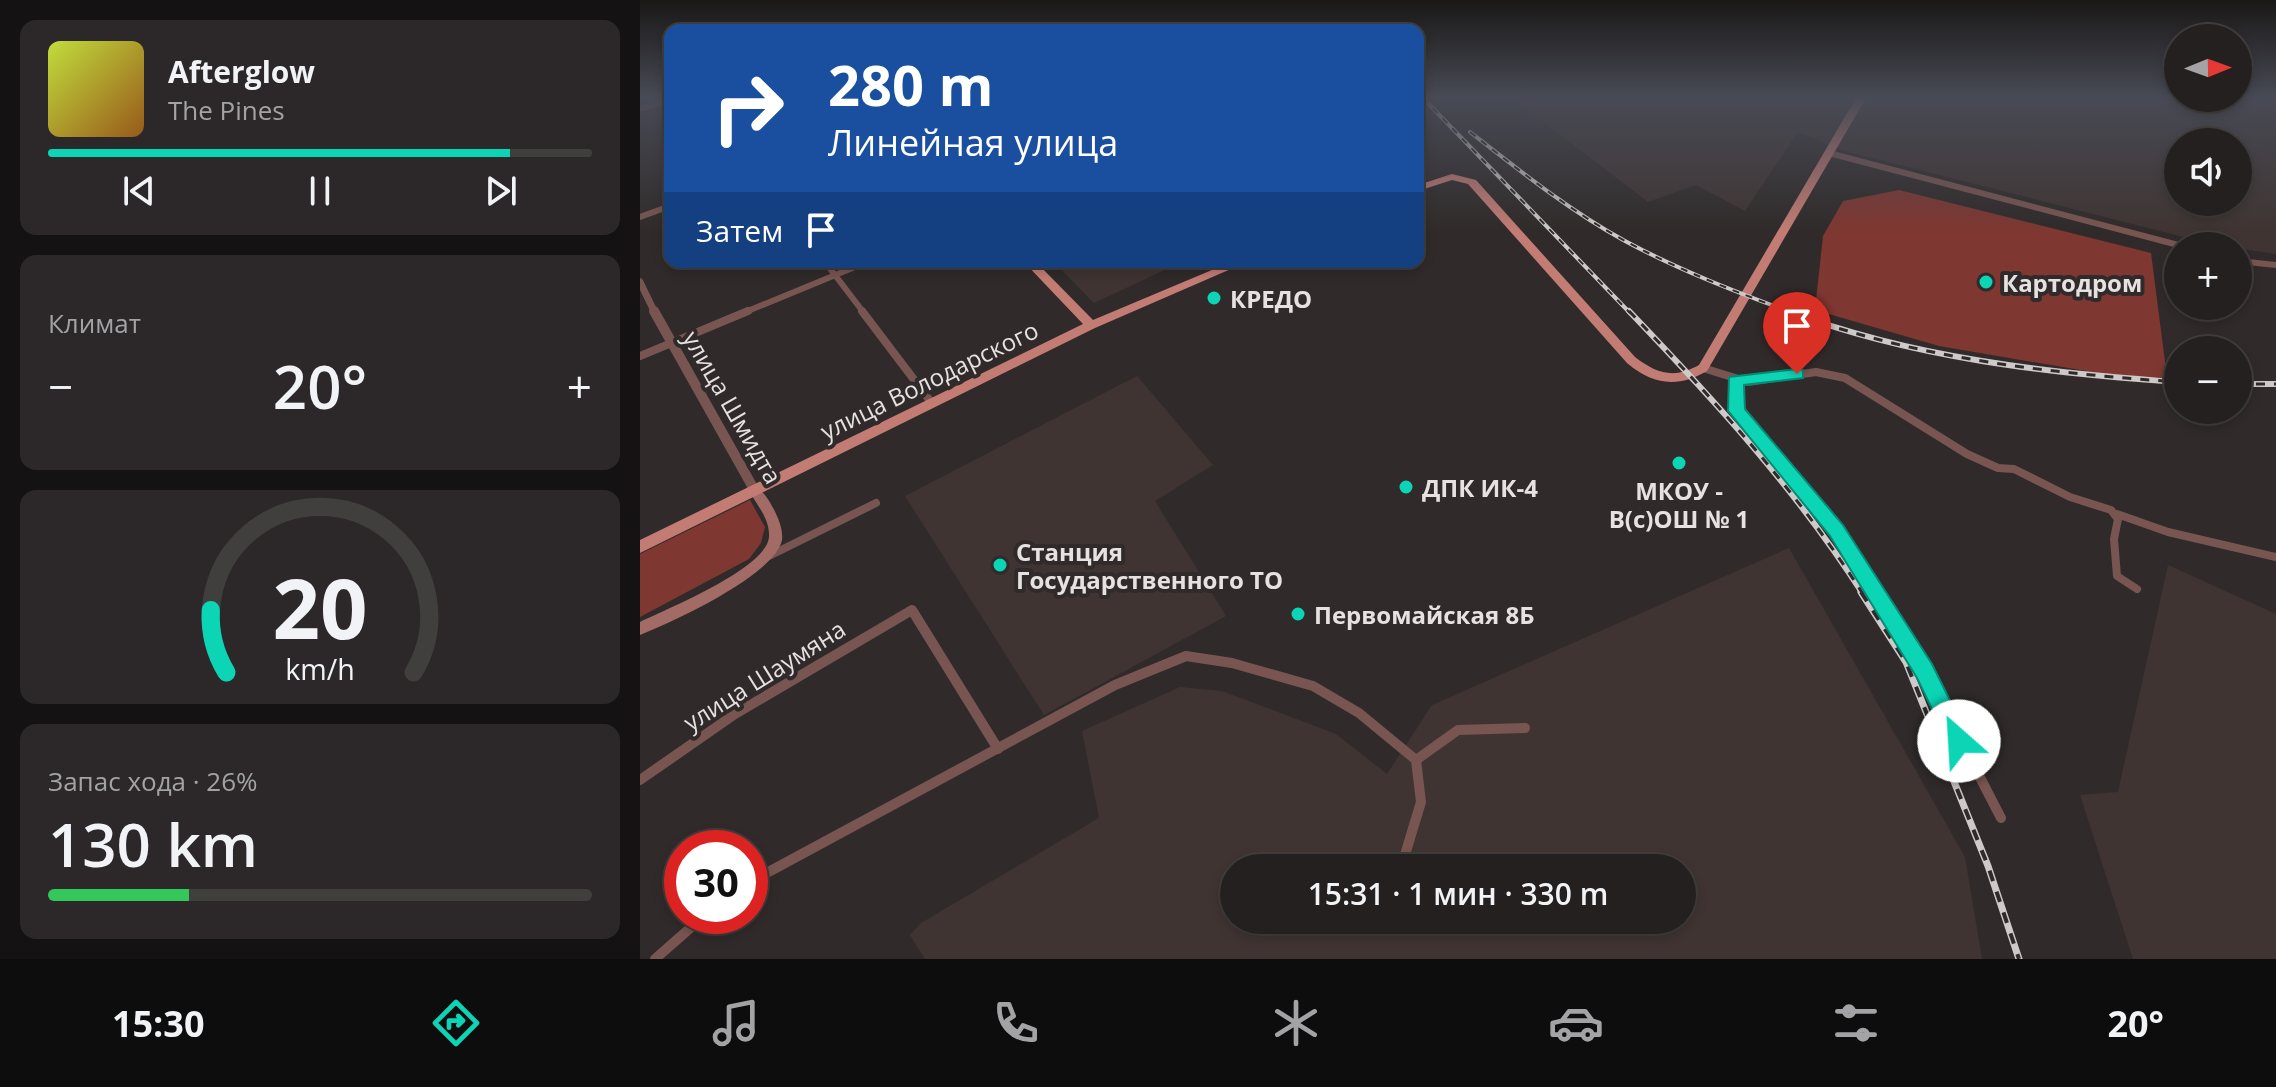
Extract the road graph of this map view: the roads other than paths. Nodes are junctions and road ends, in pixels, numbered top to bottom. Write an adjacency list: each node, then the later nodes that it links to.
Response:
1 (1835, 143): 2 (main road)
2 (1829, 153): 6 (street); 18 (main road)
3 (1424, 185): 18 (main road)
4 (664, 208): 5 (street)
5 (640, 217)
6 (2164, 241)
7 (2252, 262): 8 (street)
8 (2276, 265)
9 (830, 268): 13 (street)
10 (852, 268): 13 (street)
11 (1036, 268): 15 (main road)
12 (1227, 268): 15 (main road, улица Володарского)
13 (835, 275): 16 (street); 20 (street)
14 (640, 282): 16 (street, улица Шмидта)
15 (1091, 325): 20 (main road, улица Володарского)
16 (670, 344): 17 (street); 21 (street, улица Шмидта)
17 (640, 356)
18 (1703, 368): 19 (street)
19 (1735, 381): 23 (street); 33 (street)
20 (931, 402): 21 (main road, улица Володарского)
21 (755, 491): 24 (main road, улица Володарского); 25 (main road, улица Шмидта)
22 (876, 503): 25 (street)
23 (2117, 514): 26 (street); 27 (street)
24 (640, 547)
25 (768, 556): 28 (main road)
26 (2276, 557)
27 (2137, 589)
28 (640, 629)
29 (1525, 728): 31 (street)
30 (998, 749): 31 (street); 32 (street, улица Шаумяна); 35 (street)
31 (1416, 760): 34 (street)
32 (640, 780)
33 (2001, 818)
34 (1405, 854)
35 (768, 872)
36 (683, 934): 37 (street)
37 (655, 959)

